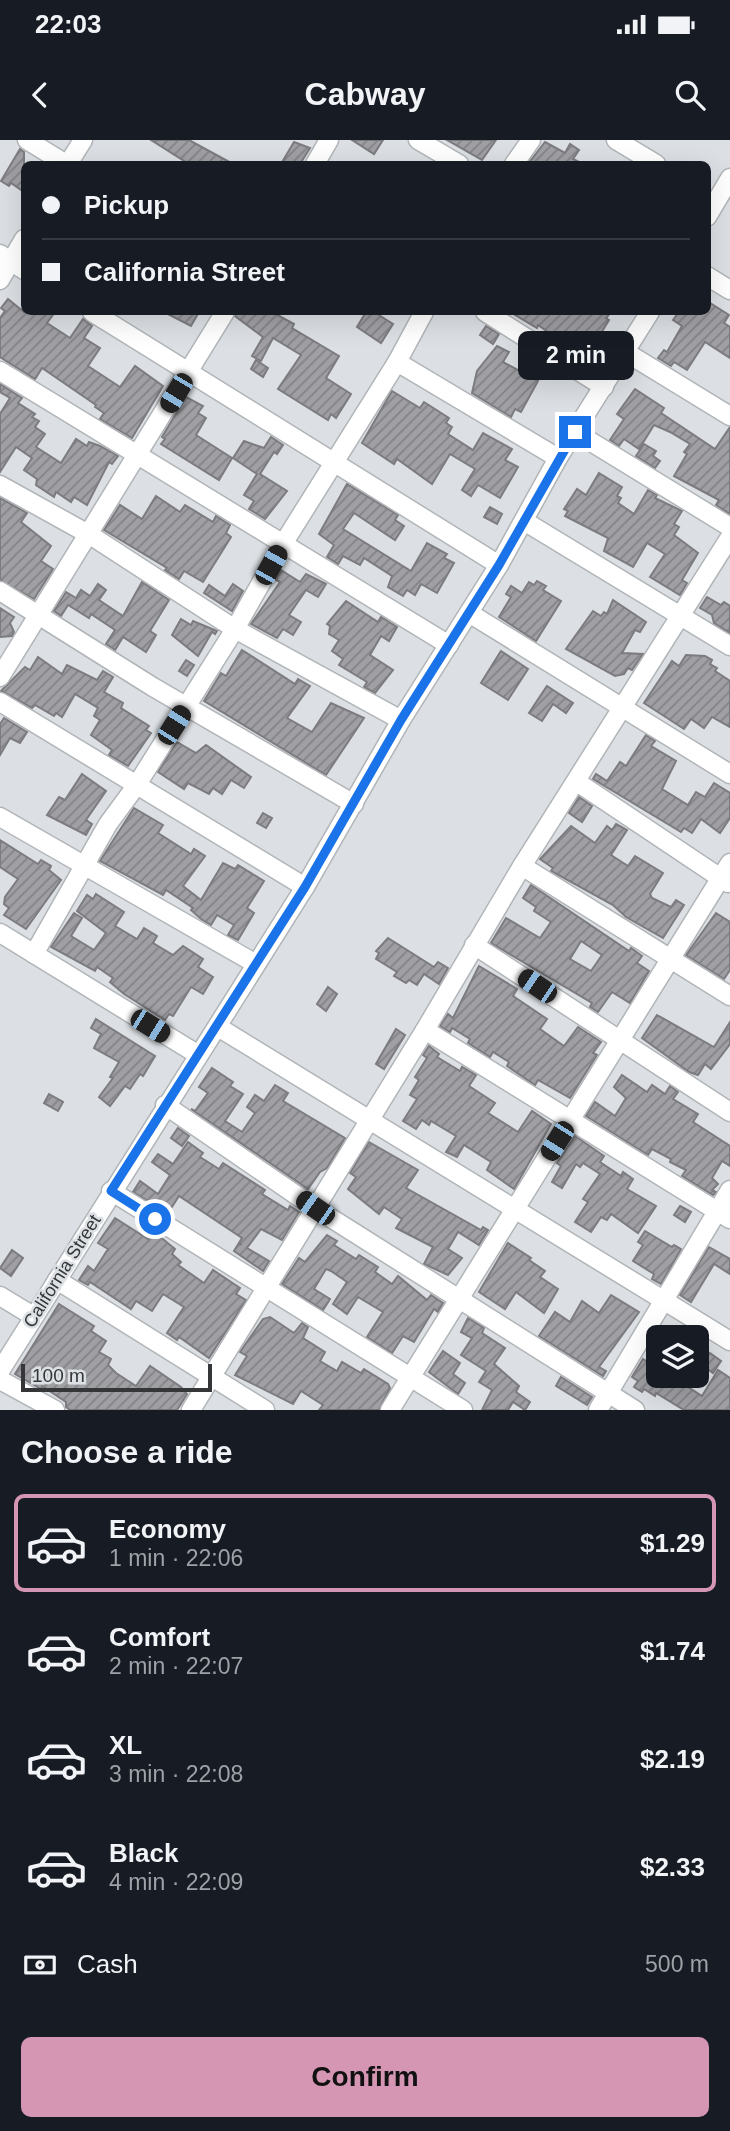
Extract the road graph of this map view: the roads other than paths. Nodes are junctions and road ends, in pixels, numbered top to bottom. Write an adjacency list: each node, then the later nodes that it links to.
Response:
1 (27, 140): 7 (street)
2 (83, 140): 8 (street)
3 (330, 140): 9 (street)
4 (418, 140): 10 (street)
5 (531, 140): 11 (street)
6 (617, 140): 12 (street)
7 (62, 161)
8 (69, 161)
9 (317, 161)
10 (454, 161)
11 (516, 161)
12 (651, 161)
13 (730, 178): 14 (street)
14 (711, 204)
15 (21, 245): 16 (street)
16 (12, 262): 18 (street)
17 (711, 278): 19 (street)
18 (0, 280)
19 (730, 290)
20 (97, 315): 28 (street)
21 (223, 315): 28 (street)
22 (422, 315): 26 (street)
23 (490, 315): 29 (street)
24 (648, 315): 25 (street, California Street)
25 (626, 352): 29 (street, California Street); 30 (street)
26 (397, 362): 33 (street); 34 (street)
27 (0, 371): 32 (street)
28 (189, 372): 32 (street); 34 (street)
29 (604, 387): 31 (street, California Street)
30 (730, 416)
31 (575, 432): 33 (street, California Street); 37 (street)
32 (138, 456): 38 (street); 40 (street)
33 (558, 458): 36 (street, California Street)
34 (334, 461): 40 (street); 41 (street)
35 (0, 485): 38 (street)
36 (524, 522): 41 (street, California Street); 45 (street)
37 (730, 527)
38 (90, 535): 44 (street); 46 (street)
39 (730, 537): 45 (street)
40 (283, 544): 46 (street); 47 (street)
41 (499, 565): 43 (street, California Street)
42 (0, 591): 44 (street)
43 (468, 613): 47 (street, California Street); 52 (street)
44 (40, 615): 49 (street); 51 (street)
45 (682, 617): 48 (street); 52 (street)
46 (235, 629): 51 (street); 53 (street)
47 (449, 645): 53 (street, California Street)
48 (730, 646)
49 (0, 677)
50 (0, 702): 56 (street)
51 (186, 705): 56 (street); 57 (street)
52 (624, 708): 54 (street); 55 (street)
53 (401, 720): 57 (street, California Street)
54 (730, 774)
55 (577, 782): 59 (street); 61 (street)
56 (136, 786): 60 (street); 62 (street)
57 (354, 804): 62 (street, California Street)
58 (0, 817): 60 (street)
59 (522, 866): 64 (street); 66 (street)
60 (83, 867): 65 (street); 67 (street)
61 (727, 875): 66 (street)
62 (305, 887): 67 (street, California Street)
63 (0, 933): 65 (street)
64 (474, 945): 70 (street); 71 (street)
65 (34, 954): 72 (street)
66 (671, 958): 68 (street); 71 (street)
67 (257, 964): 69 (street, California Street)
68 (730, 996)
69 (218, 1027): 72 (street, California Street); 76 (street)
70 (425, 1030): 75 (street); 76 (street)
71 (619, 1041): 74 (street); 75 (street)
72 (197, 1054): 73 (street, California Street)
73 (165, 1105): 78 (street, California Street); 79 (street)
74 (730, 1112)
75 (571, 1119): 80 (street); 81 (street)
76 (370, 1120): 79 (street); 80 (street)
77 (730, 1190): 81 (street)
78 (111, 1191): 82 (street, California Street); 83 (street)
79 (315, 1208): 83 (street); 85 (street)
80 (515, 1208): 85 (street); 86 (street)
81 (724, 1215): 86 (street)
82 (57, 1280): 87 (street, California Street); 90 (street)
83 (264, 1288): 90 (street); 91 (street)
84 (0, 1296): 87 (street)
85 (458, 1300): 91 (street); 93 (street)
86 (663, 1300): 88 (street); 93 (street)
87 (33, 1316): 89 (street, California Street)
88 (730, 1340)
89 (0, 1371)
90 (212, 1375): 95 (street); 96 (street)
91 (410, 1378): 97 (street); 98 (street)
92 (0, 1380): 94 (street)
93 (603, 1403): 99 (street)
94 (55, 1410)
95 (191, 1410)
96 (265, 1410)
97 (390, 1410)
98 (463, 1410)
99 (635, 1410)

